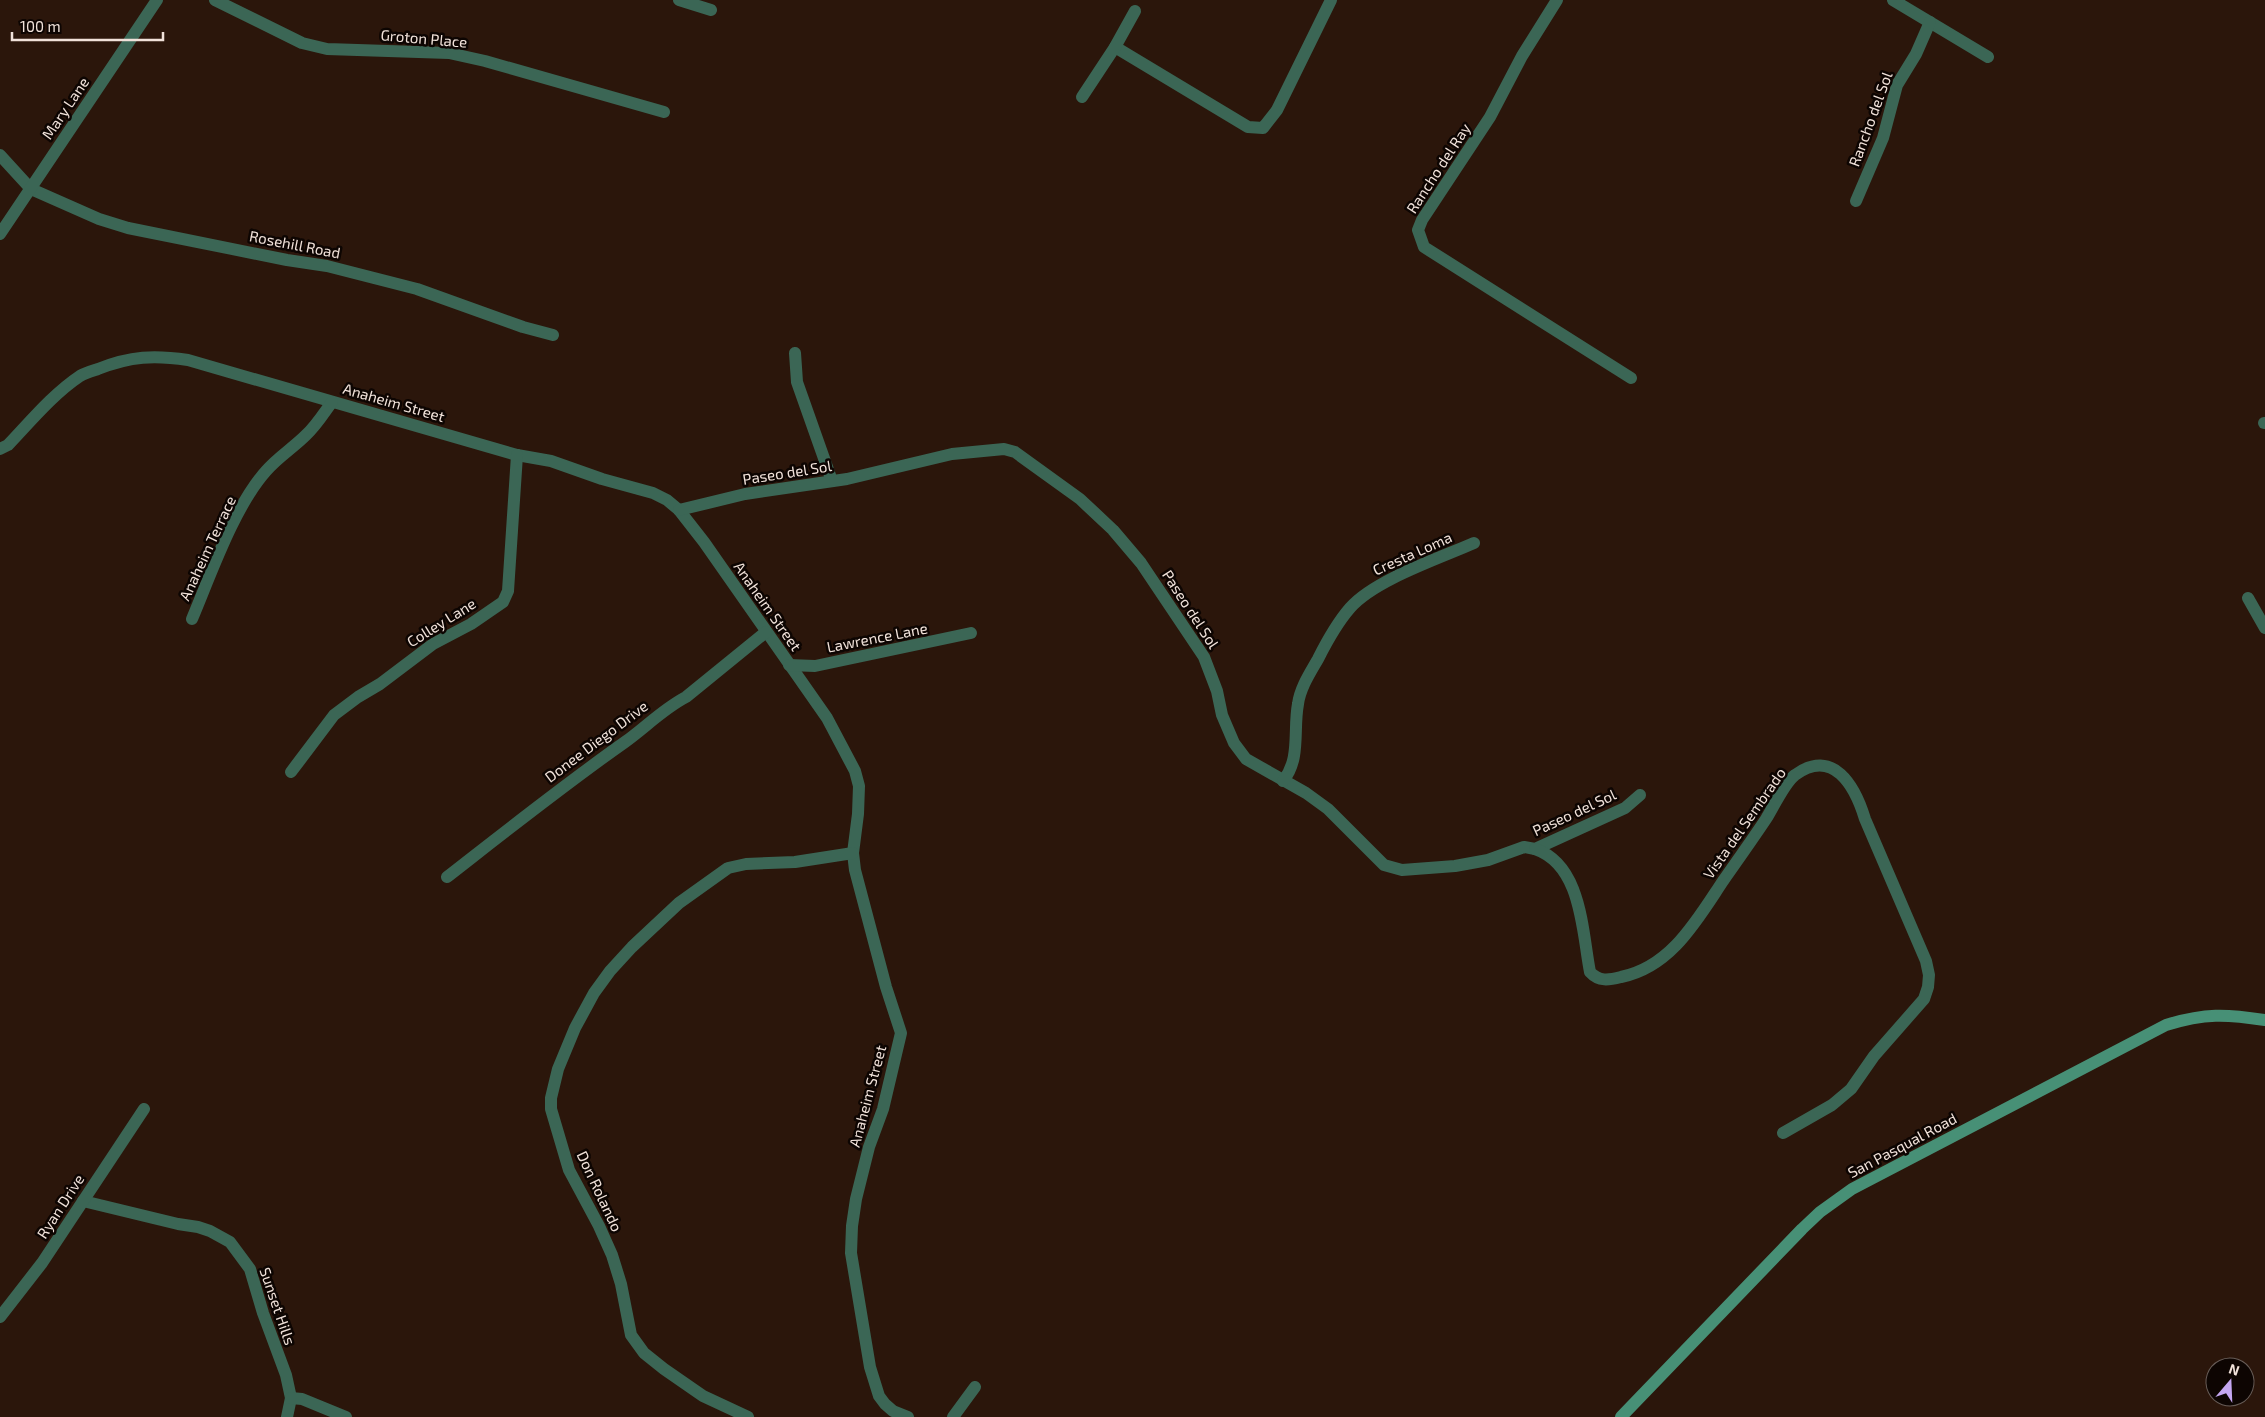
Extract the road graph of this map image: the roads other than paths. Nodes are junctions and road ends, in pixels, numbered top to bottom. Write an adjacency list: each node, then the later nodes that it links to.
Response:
1 (157, 0): 15 (street, Mary Lane)
2 (216, 0): 13 (street, Groton Place)
3 (679, 0): 7 (street)
4 (1331, 0): 10 (street)
5 (1557, 0): 20 (street, Rancho del Ray)
6 (1893, 0): 9 (street)
7 (711, 10)
8 (1135, 11): 10 (street)
9 (1930, 22): 11 (street); 16 (street, Rancho del Sol)
10 (1115, 47): 12 (street)
11 (1988, 57)
12 (1082, 97)
13 (664, 112)
14 (0, 155): 15 (street)
15 (31, 189): 17 (street, Mary Lane); 18 (street, Rosehill Road)
16 (1856, 201)
17 (0, 234)
18 (552, 335)
19 (795, 353): 24 (street)
20 (1631, 378)
21 (332, 402): 22 (street, Anaheim Street); 23 (street, Anaheim Street); 28 (street, Anaheim Terrace)
22 (0, 449)
23 (517, 455): 25 (street, Anaheim Street); 33 (street, Colley Lane)
24 (832, 481): 25 (street, Paseo del Sol); 34 (street, Paseo del Sol)
25 (679, 510): 30 (street, Anaheim Street)
26 (1474, 543): 34 (street, Cresta Loma)
27 (2248, 598): 29 (street)
28 (192, 619)
29 (2265, 628)
30 (766, 632): 32 (street, Anaheim Street); 38 (street, Donee Diego Drive)
31 (971, 633): 32 (street, Lawrence Lane)
32 (789, 665): 37 (street, Anaheim Street)
33 (291, 772)
34 (1283, 781): 36 (street, Paseo del Sol)
35 (1640, 795): 36 (street, Paseo del Sol)
36 (1535, 849): 41 (street, Vista del Sembrado)
37 (853, 852): 48 (street, Don Rolando); 49 (street, Anaheim Street)
38 (447, 877)
39 (2265, 1020): 51 (main road, San Pasqual Road)
40 (144, 1109): 42 (street, Ryan Drive)
41 (1783, 1133)
42 (83, 1202): 43 (street, Ryan Drive); 45 (street, Sunset Hills)
43 (0, 1317)
44 (975, 1387): 50 (street)
45 (291, 1398): 46 (street, Sunset Hills); 47 (street)
46 (287, 1417)
47 (346, 1417)
48 (748, 1417)
49 (908, 1417)
50 (953, 1417)
51 (1621, 1417)

